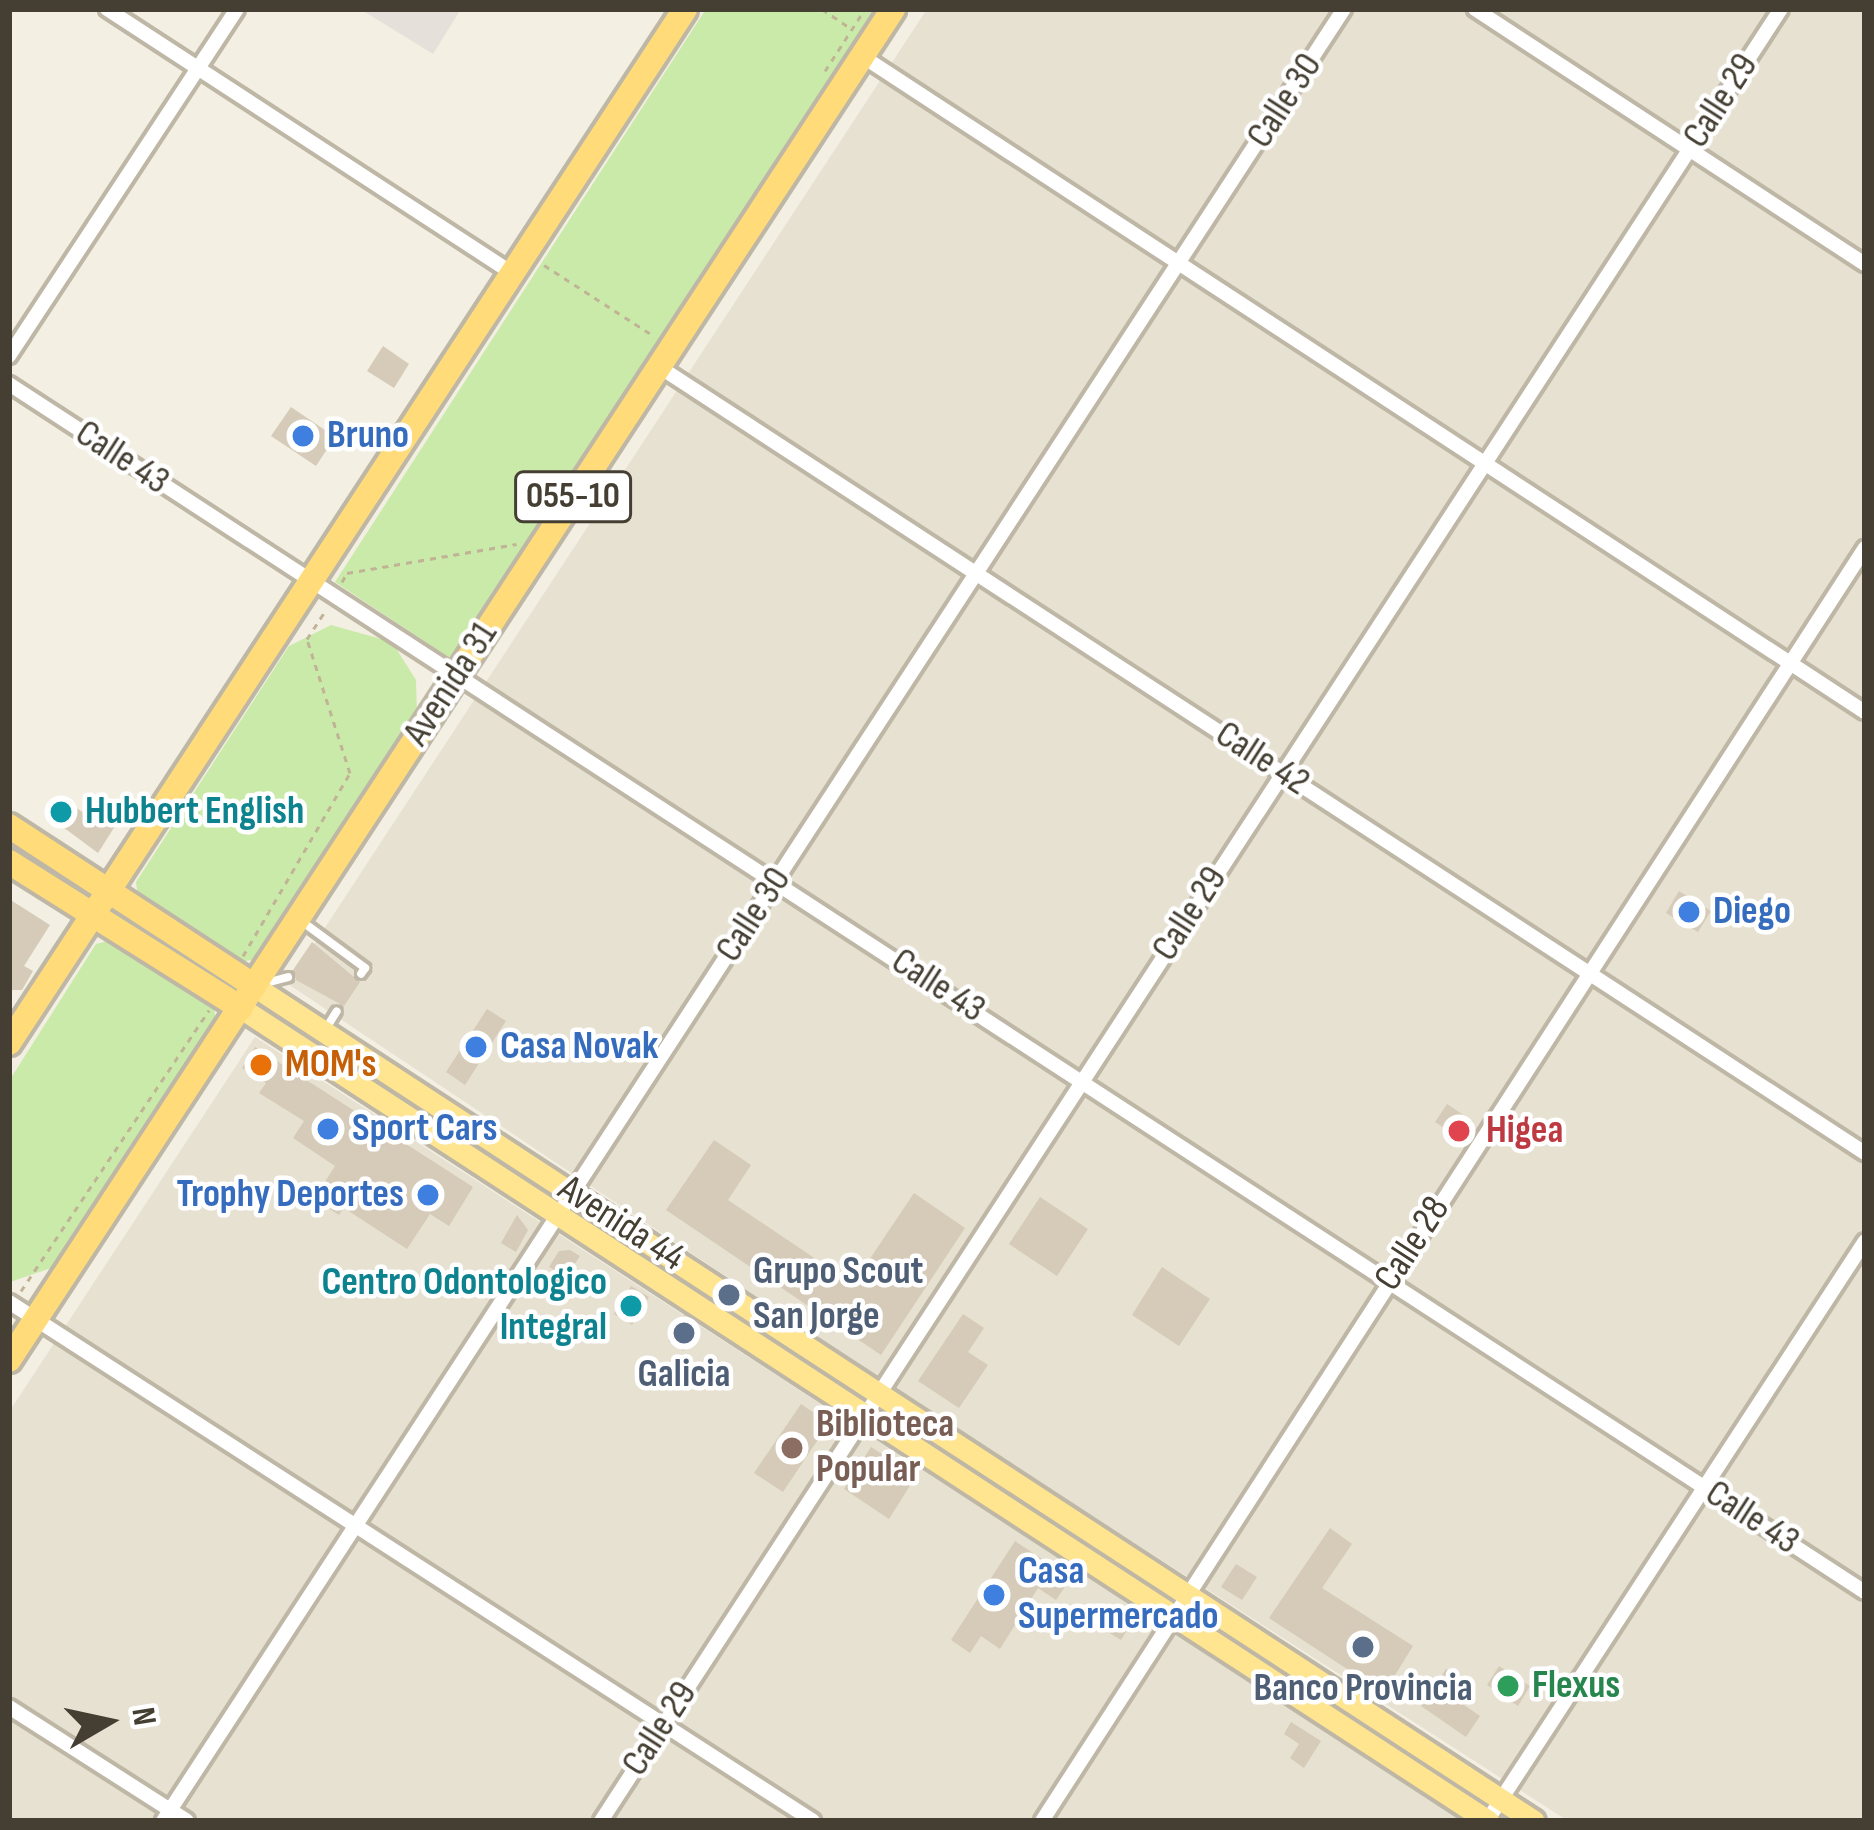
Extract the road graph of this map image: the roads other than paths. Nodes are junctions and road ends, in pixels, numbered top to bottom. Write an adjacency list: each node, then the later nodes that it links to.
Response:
1 (107, 9): 9 (street)
2 (237, 9): 9 (street)
3 (686, 9): 13 (highway)
4 (893, 9): 8 (highway, Avenida 31 / 055-10)
5 (1345, 9): 11 (street, Calle 30)
6 (1474, 9): 10 (street)
7 (1781, 9): 10 (street, Calle 29)
8 (867, 49): 11 (street); 15 (highway, Avenida 31 / 055-10)
9 (197, 68): 13 (street); 14 (street)
10 (1689, 149): 12 (street); 17 (street, Calle 29)
11 (1178, 264): 17 (street); 19 (street, Calle 30)
12 (1865, 264)
13 (522, 265): 20 (highway)
14 (9, 356)
15 (664, 357): 19 (street, Calle 42); 22 (highway, Avenida 31 / 055-10)
16 (9, 384): 20 (street, Calle 43)
17 (1484, 463): 21 (street); 24 (street, Calle 29)
18 (1865, 548): 21 (street, Calle 28)
19 (976, 573): 24 (street, Calle 42); 27 (street, Calle 30)
20 (314, 583): 22 (street, Calle 43); 28 (highway)
21 (1790, 663): 23 (street); 31 (street, Calle 28)
22 (458, 673): 27 (street, Calle 43); 30 (highway, Avenida 31 / 055-10)
23 (1865, 712)
24 (1282, 773): 31 (street, Calle 42); 38 (street, Calle 29)
25 (9, 826): 28 (highway, Avenida 44)
26 (9, 862): 29 (highway, Avenida 44)
27 (776, 880): 38 (street, Calle 43); 40 (street, Calle 30)
28 (107, 890): 29 (highway); 34 (highway, Avenida 44)
29 (91, 917): 34 (highway, Avenida 44); 37 (highway)
30 (298, 919): 32 (lane); 34 (highway, Avenida 31 / 055-10)
31 (1589, 973): 39 (street, Calle 42); 43 (street, Calle 28)
32 (361, 974)
33 (288, 977): 34 (lane)
34 (248, 997): 36 (main road, Avenida 44); 41 (main road, Avenida 44); 45 (highway, Avenida 31 / 055-10)
35 (337, 1011): 36 (lane)
36 (324, 1031): 40 (main road, Avenida 44)
37 (9, 1043)
38 (1082, 1079): 43 (street, Calle 43); 47 (street, Calle 29)
39 (1865, 1153)
40 (572, 1192): 41 (street, Calle 30); 47 (main road, Avenida 44)
41 (558, 1214): 48 (main road, Avenida 44); 50 (street, Calle 30)
42 (1865, 1241): 49 (street)
43 (1389, 1281): 49 (street, Calle 43); 52 (street, Calle 28)
44 (9, 1302): 45 (street)
45 (35, 1320): 46 (highway, Avenida 31 / 055-10); 50 (street)
46 (9, 1360)
47 (878, 1392): 48 (street, Calle 29); 52 (main road, Avenida 44)
48 (866, 1415): 53 (main road, Avenida 44); 55 (street, Calle 29)
49 (1705, 1487): 51 (street, Calle 43); 56 (street)
50 (357, 1523): 55 (street); 57 (street, Calle 30)
51 (1865, 1592)
52 (1192, 1599): 53 (street, Calle 28); 56 (main road, Avenida 44)
53 (1178, 1619): 61 (street, Calle 28); 62 (main road, Avenida 44)
54 (9, 1707): 57 (street)
55 (664, 1724): 59 (street, Calle 29); 60 (street)
56 (1501, 1799): 62 (street); 63 (main road, Avenida 44)
57 (166, 1815): 58 (street)
58 (187, 1821)
59 (601, 1821)
60 (813, 1821)
61 (1042, 1821)
62 (1487, 1821)
63 (1534, 1821)

